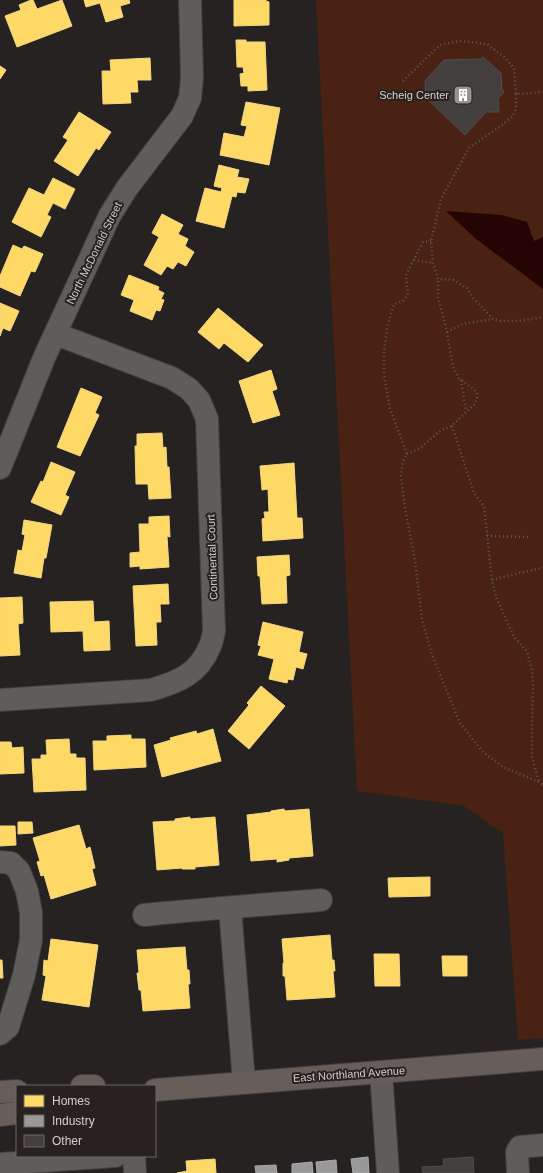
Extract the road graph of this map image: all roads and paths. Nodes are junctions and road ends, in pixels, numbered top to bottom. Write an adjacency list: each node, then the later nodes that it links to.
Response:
1 (190, 0): 12 (street, North McDonald Street)
2 (403, 81): 4 (path)
3 (543, 92): 4 (path)
4 (516, 94): 5 (path)
5 (432, 241): 6 (path); 7 (path)
6 (414, 260): 7 (path); 16 (path)
7 (433, 263): 8 (path)
8 (438, 279): 10 (path); 11 (path)
9 (543, 317): 10 (path)
10 (493, 319): 11 (path)
11 (446, 332): 13 (path)
12 (56, 334): 17 (street, North McDonald Street); 22 (street, Continental Court)
13 (461, 380): 14 (path); 14 (path)
14 (467, 411): 15 (path)
15 (452, 426): 16 (path); 18 (path)
16 (407, 454): 23 (path)
17 (0, 468)
18 (487, 536): 19 (path); 21 (path)
19 (529, 537)
20 (543, 568): 21 (path)
21 (492, 580): 23 (path)
22 (0, 700)
23 (539, 782): 24 (path)
24 (543, 786)
25 (0, 862): 29 (street)
26 (321, 900): 27 (street)
27 (230, 908): 28 (street); 32 (street)
28 (144, 915)
29 (0, 1034)
30 (543, 1059): 31 (main road, East Northland Avenue)
31 (381, 1072): 32 (main road, East Northland Avenue); 43 (street)
32 (244, 1082): 33 (main road, East Northland Avenue)
33 (156, 1090)
34 (16, 1091): 35 (main road)
35 (0, 1092)
36 (16, 1113): 37 (main road)
37 (0, 1115)
38 (543, 1145): 44 (street)
39 (101, 1157): 41 (street)
40 (134, 1157): 42 (street)
41 (0, 1164)
42 (135, 1173)
43 (388, 1173)
44 (518, 1173)

